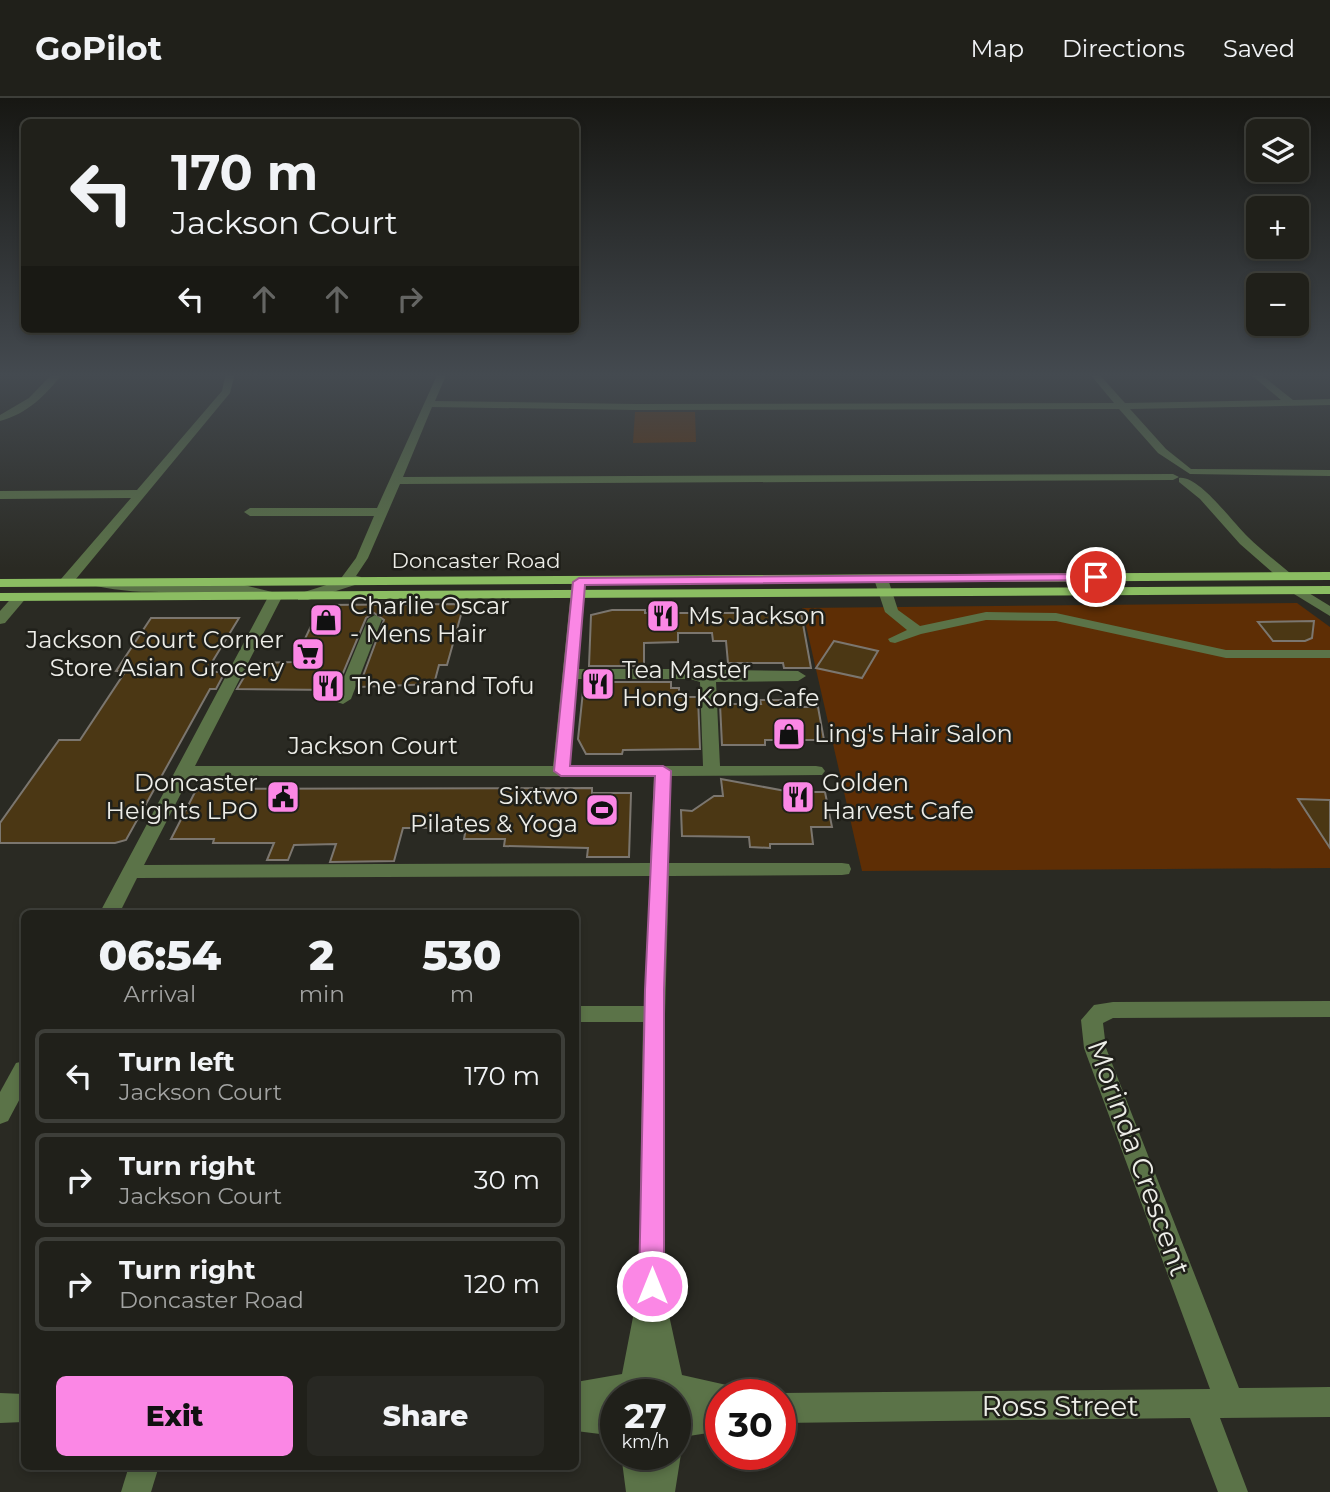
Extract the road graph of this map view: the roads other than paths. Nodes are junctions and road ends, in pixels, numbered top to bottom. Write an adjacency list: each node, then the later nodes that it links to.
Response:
1 (187, 438): 7 (street)
2 (413, 438): 6 (street)
3 (1152, 438): 5 (street)
4 (1330, 473): 5 (street)
5 (1184, 474): 6 (street); 11 (street)
6 (396, 479): 10 (street)
7 (139, 494): 8 (street); 14 (street)
8 (0, 495)
9 (250, 512): 10 (street)
10 (382, 512): 15 (street)
11 (1285, 576): 12 (main road, Doncaster Road); 13 (main road, Doncaster Road); 19 (main road); 20 (main road)
12 (1330, 576)
13 (881, 579): 18 (main road, Doncaster Road); 21 (street)
14 (66, 582): 16 (main road, Doncaster Road); 17 (main road, Doncaster Road)
15 (349, 582): 17 (main road, Doncaster Road); 18 (main road, Doncaster Road); 25 (street)
16 (0, 583)
17 (97, 583): 24 (street)
18 (579, 589): 21 (main road, Doncaster Road); 25 (main road, Doncaster Road); 32 (street)
19 (1299, 591): 20 (main road, Doncaster Road); 21 (main road, Doncaster Road); 26 (street)
20 (1326, 593)
21 (887, 594): 29 (street)
22 (0, 597): 23 (main road, Doncaster Road)
23 (20, 597): 24 (main road, Doncaster Road); 28 (street)
24 (275, 597): 25 (main road, Doncaster Road); 36 (street)
25 (303, 597)
26 (1330, 612)
27 (375, 619): 35 (street)
28 (0, 620)
29 (917, 631): 30 (street); 31 (street)
30 (895, 639)
31 (1330, 654)
32 (571, 674): 34 (street); 37 (street)
33 (797, 676): 34 (street)
34 (708, 679): 39 (street)
35 (343, 699)
36 (184, 771): 37 (street, Jackson Court); 43 (street)
37 (561, 771): 38 (street, Jackson Court)
38 (663, 771): 39 (street, Jackson Court); 41 (street)
39 (712, 771): 40 (street, Jackson Court)
40 (817, 771)
41 (657, 868): 42 (street); 43 (street); 47 (street)
42 (842, 869)
43 (131, 872): 44 (street)
44 (110, 910)
45 (1330, 1009): 57 (street, Morinda Crescent)
46 (579, 1014): 47 (street)
47 (654, 1014): 50 (street)
48 (21, 1076): 49 (street)
49 (0, 1114)
50 (652, 1286): 51 (street); 52 (street)
51 (632, 1379)
52 (671, 1379)
53 (600, 1392): 54 (street)
54 (579, 1396)
55 (1330, 1402): 57 (street, Ross Street)
56 (1200, 1405): 57 (street, Ross Street); 58 (street, Ross Street); 69 (street)
57 (1231, 1405)
58 (796, 1407)
59 (0, 1408): 60 (street)
60 (21, 1408)
61 (579, 1416): 62 (street)
62 (600, 1420)
63 (143, 1470): 66 (street)
64 (638, 1470): 67 (street)
65 (663, 1470): 68 (street)
66 (136, 1492)
67 (640, 1492)
68 (660, 1492)
69 (1233, 1492)

